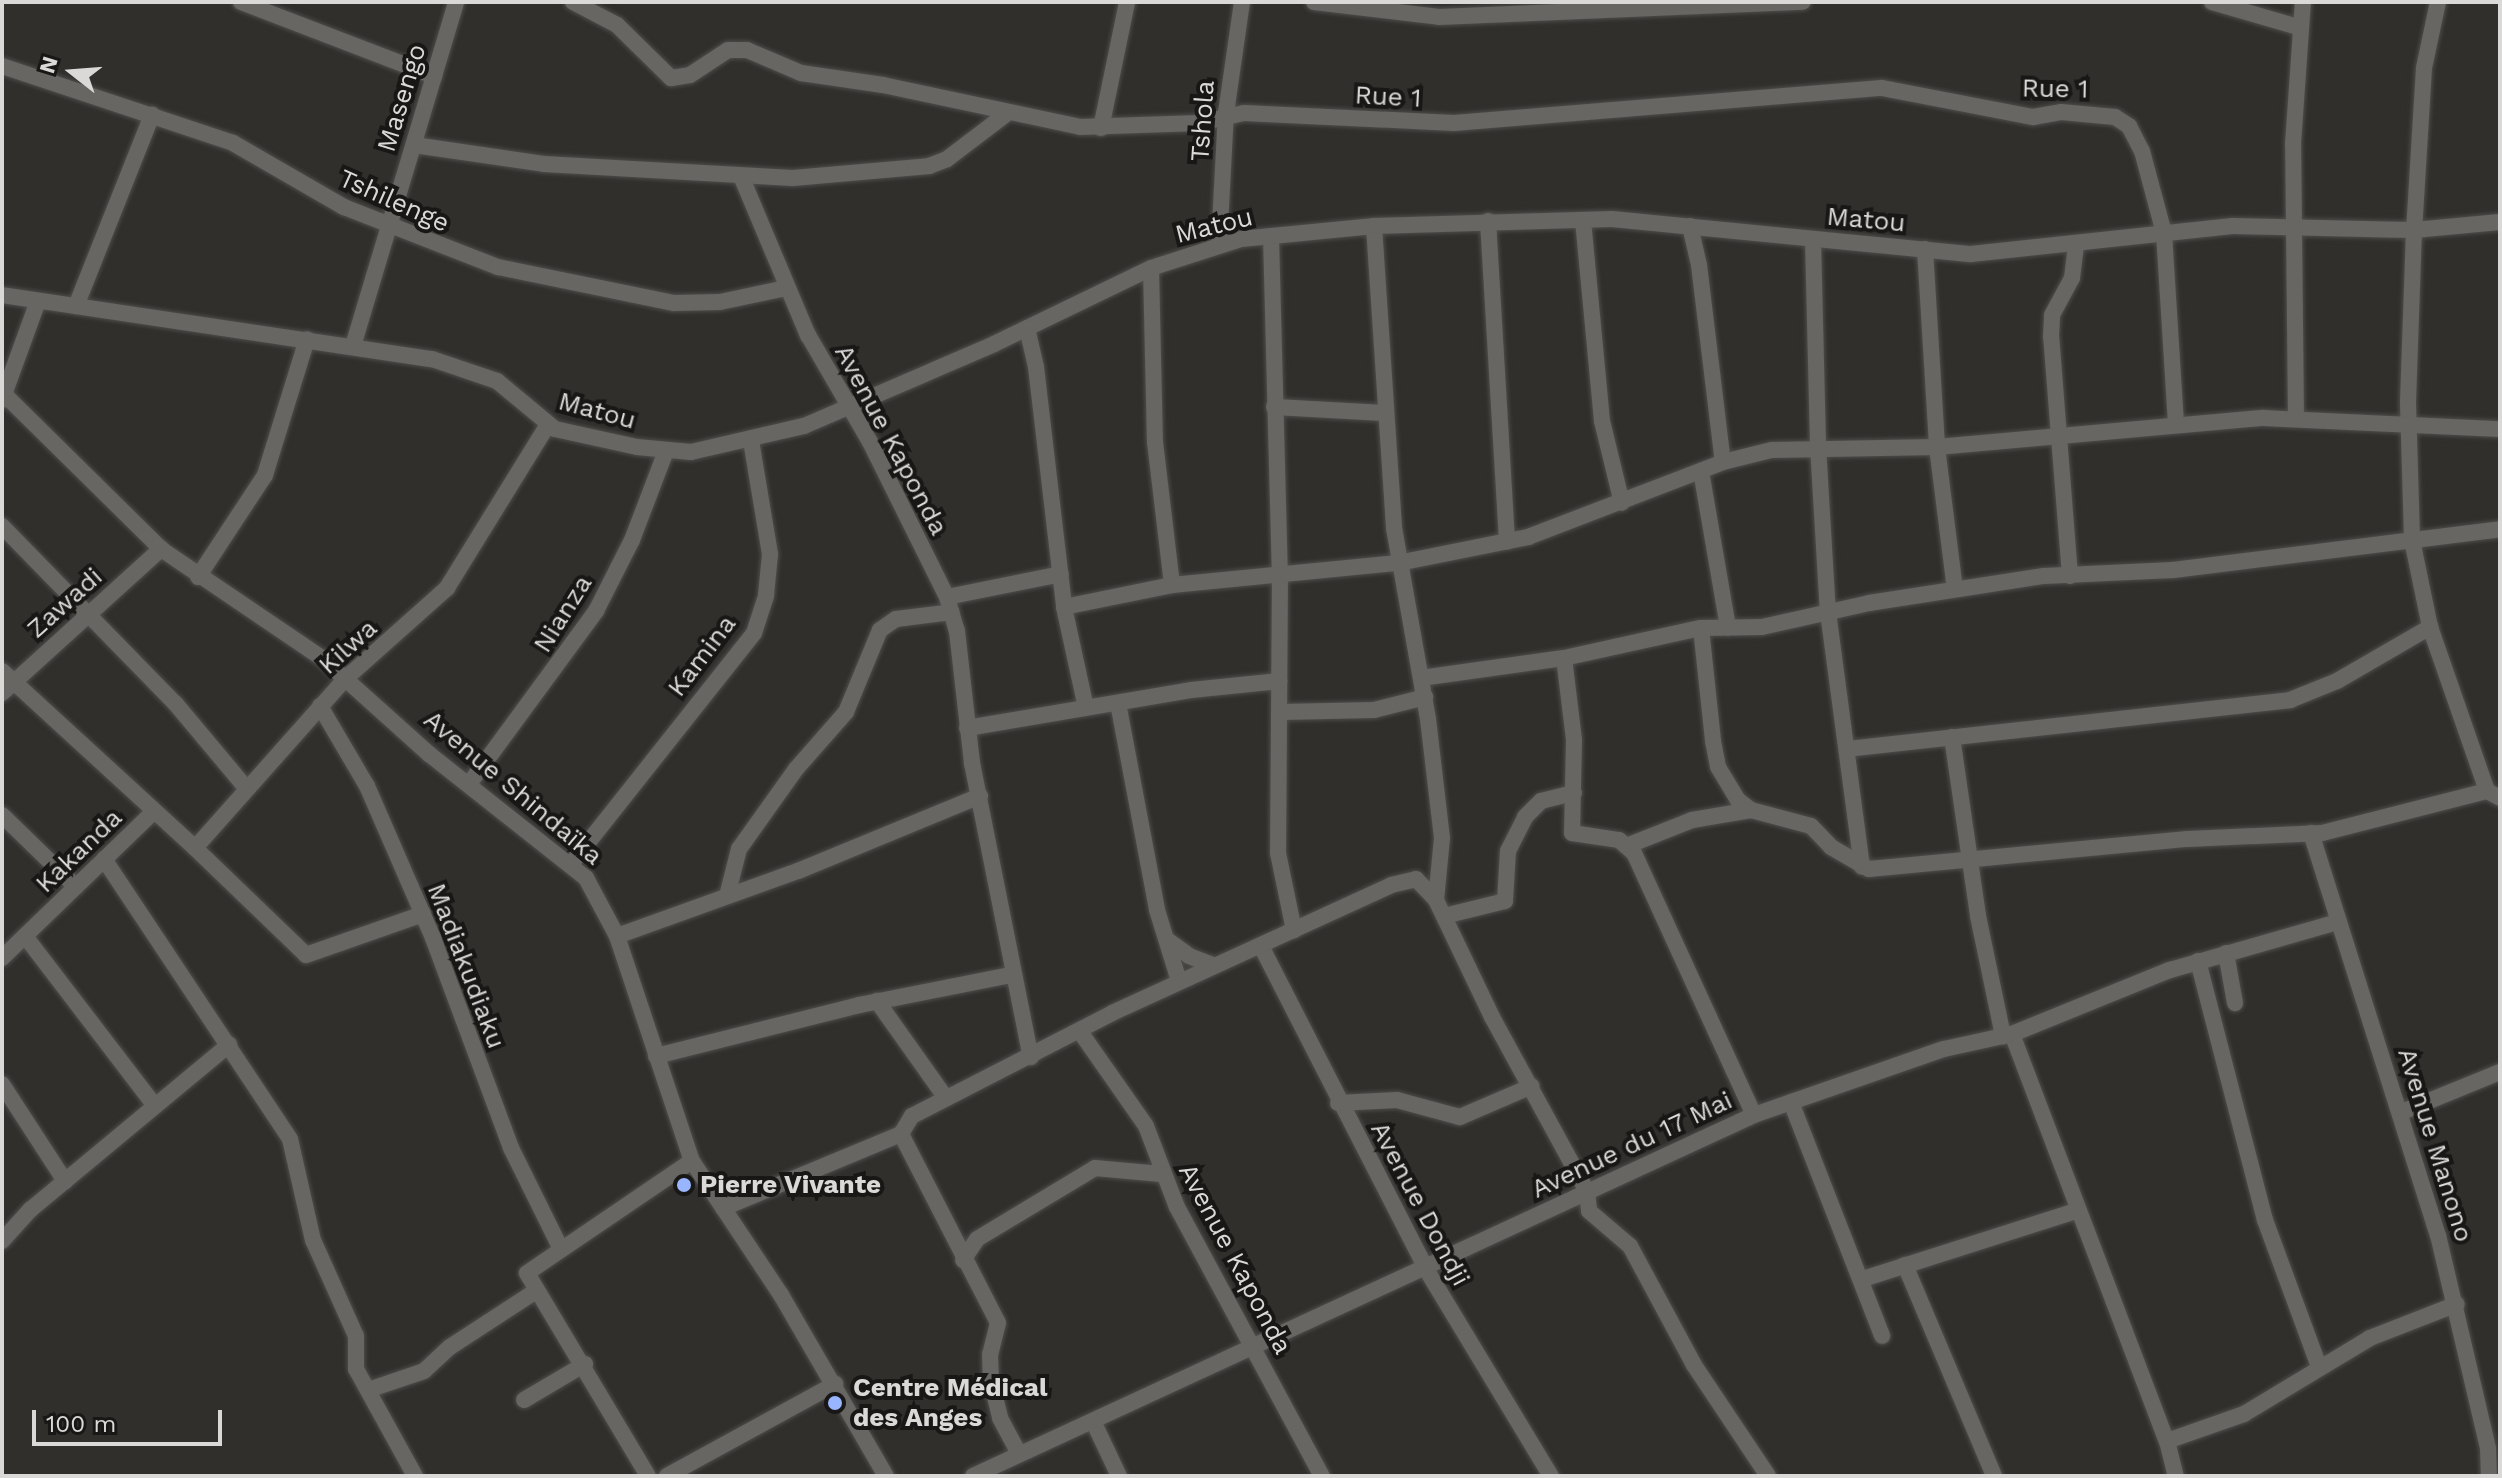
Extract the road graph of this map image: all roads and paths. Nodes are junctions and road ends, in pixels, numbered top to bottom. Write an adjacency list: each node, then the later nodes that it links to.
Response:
1 (241, 2): 13 (street)
2 (456, 2): 13 (street, Masengo)
3 (573, 2): 15 (street, Rue 1)
4 (1127, 2): 17 (street)
5 (1242, 2): 14 (street, Tshola)
6 (1314, 2): 7 (street)
7 (1803, 2)
8 (2212, 2): 11 (street)
9 (2303, 2): 11 (street)
10 (2438, 2): 27 (street)
11 (2298, 27): 26 (street)
12 (2, 66): 16 (street, Tshilenge)
13 (434, 76): 18 (street, Masengo)
14 (1226, 113): 17 (street, Rue 1); 28 (street, Rue 1); 31 (street, Tshola)
15 (1006, 114): 17 (street, Rue 1); 19 (street)
16 (152, 115): 25 (street, Tshilenge); 38 (street)
17 (1101, 128)
18 (414, 145): 19 (street); 25 (street, Masengo)
19 (741, 176): 35 (street, Avenue Kaponda)
20 (1583, 220): 21 (street, Matou); 24 (street, Matou); 58 (street)
21 (1488, 221): 23 (street, Matou); 62 (street)
22 (2500, 222): 27 (street, Matou)
23 (1374, 226): 29 (street, Matou); 45 (street)
24 (1690, 226): 30 (street, Matou); 56 (street)
25 (388, 227): 35 (street, Tshilenge); 41 (street, Masengo)
26 (2294, 228): 27 (street, Matou); 28 (street, Matou); 46 (street)
27 (2414, 230): 48 (street)
28 (2164, 233): 32 (street, Matou); 47 (street)
29 (1271, 236): 31 (street, Matou); 44 (street)
30 (1813, 239): 33 (street, Matou); 53 (street)
31 (1219, 245): 34 (street, Matou)
32 (2076, 245): 33 (street, Matou); 51 (street)
33 (1925, 249): 54 (street)
34 (1151, 268): 39 (street, Matou); 69 (street)
35 (786, 288): 43 (street, Avenue Kaponda)
36 (2, 295): 37 (street, Matou)
37 (38, 301): 38 (street, Matou); 42 (street)
38 (76, 306): 40 (street, Matou)
39 (1027, 328): 43 (street, Matou); 66 (street)
40 (307, 339): 41 (street, Matou); 68 (street)
41 (353, 346): 49 (street, Matou)
42 (4, 398): 63 (street, Avenue Shindaïka)
43 (847, 405): 52 (street, Matou); 71 (street, Avenue Kaponda)
44 (1274, 407): 45 (street); 65 (street)
45 (1385, 413): 64 (street)
46 (2296, 418): 47 (street); 48 (street)
47 (2176, 424): 51 (street)
48 (2410, 425): 50 (street); 61 (street)
49 (547, 426): 55 (street, Matou); 80 (street, Kilwa)
50 (2500, 429)
51 (2060, 433): 54 (street); 67 (street)
52 (751, 441): 55 (street, Matou); 104 (street, Kamina)
53 (1818, 446): 54 (street); 56 (street); 73 (street)
54 (1937, 447): 70 (street)
55 (666, 451): 91 (street, Nianza)
56 (1723, 462): 57 (street)
57 (1701, 471): 58 (street); 77 (street)
58 (1622, 503): 62 (street)
59 (2, 526): 74 (street)
60 (2500, 529): 61 (street)
61 (2412, 540): 67 (street); 75 (street)
62 (1507, 541): 64 (street)
63 (161, 549): 68 (street, Avenue Shindaïka); 74 (street, Zawadi)
64 (1398, 563): 65 (street); 79 (street)
65 (1280, 573): 69 (street); 81 (street)
66 (1061, 574): 71 (street); 72 (street)
67 (2070, 576): 70 (street)
68 (198, 577): 80 (street, Avenue Shindaïka)
69 (1172, 585): 72 (street)
70 (1955, 589): 73 (street)
71 (950, 604): 88 (street, Avenue Kaponda); 107 (street)
72 (1064, 607): 86 (street)
73 (1828, 612): 77 (street); 90 (street)
74 (89, 614): 82 (street, Zawadi); 92 (street)
75 (2430, 627): 89 (street); 94 (street)
76 (1701, 628): 77 (street); 78 (street); 96 (street)
77 (1728, 628)
78 (1564, 658): 79 (street); 93 (street)
79 (1421, 678): 83 (street)
80 (345, 679): 85 (street, Kilwa); 91 (street, Avenue Shindaïka)
81 (1280, 681): 84 (street); 87 (street)
82 (6, 682): 97 (street)
83 (1425, 697): 87 (street); 108 (street)
84 (1118, 703): 86 (street); 115 (street)
85 (320, 706): 92 (street, Kilwa); 109 (street, Madiakudiaku)
86 (1086, 708): 88 (street)
87 (1281, 712): 112 (street)
88 (967, 728): 95 (street, Avenue Kaponda)
89 (1952, 737): 90 (street); 103 (street)
90 (1847, 749): 105 (street)
91 (469, 784): 104 (street, Avenue Shindaïka)
92 (247, 789): 101 (street, Kilwa)
93 (1574, 793): 100 (street); 110 (street)
94 (2494, 794): 99 (street)
95 (980, 796): 107 (street); 121 (street, Avenue Kaponda)
96 (1751, 810): 100 (street); 105 (street)
97 (154, 811): 101 (street); 102 (street, Kakanda)
98 (2, 815): 106 (street)
99 (2311, 833): 103 (street); 111 (street, Avenue Manono)
100 (1629, 845): 138 (street)
101 (195, 848): 109 (street)
102 (104, 859): 106 (street, Kakanda); 127 (street)
103 (1971, 859): 105 (street); 126 (street)
104 (571, 864): 114 (street, Avenue Shindaïka)
105 (1862, 867)
106 (76, 887): 113 (street, Kakanda)
107 (727, 896): 114 (street)
108 (1436, 900): 110 (street); 112 (street)
109 (423, 914): 147 (street, Madiakudiaku)
110 (1444, 916): 132 (street)
111 (2337, 922): 117 (street, Avenue du 17 Mai); 137 (street, Avenue Manono)
112 (1294, 930): 116 (street)
113 (25, 936): 118 (street, Kakanda); 136 (street)
114 (617, 936): 128 (street, Avenue Shindaïka)
115 (1164, 937): 120 (street); 122 (street)
116 (1261, 946): 120 (street); 135 (street, Avenue Dondji)
117 (2226, 953): 119 (street, Avenue du 17 Mai); 124 (street)
118 (2, 958)
119 (2198, 961): 126 (street, Avenue du 17 Mai); 157 (street)
120 (1213, 965): 122 (street)
121 (1011, 975): 123 (street); 129 (street, Avenue Kaponda)
122 (1179, 981): 125 (street)
123 (877, 1001): 128 (street); 133 (street)
124 (2235, 1003)
125 (1081, 1033): 129 (street); 141 (street, Avenue Kaponda)
126 (2008, 1035): 134 (street, Avenue du 17 Mai); 145 (street)
127 (229, 1045): 136 (street); 159 (street)
128 (656, 1056): 140 (street, Avenue Shindaïka)
129 (1031, 1057): 133 (street)
130 (2500, 1072): 137 (street)
131 (2, 1084): 142 (street)
132 (1532, 1086): 135 (street); 143 (street)
133 (946, 1098): 139 (street)
134 (1791, 1102): 138 (street, Avenue du 17 Mai); 151 (street)
135 (1338, 1103): 150 (street, Avenue Dondji)
136 (154, 1105): 142 (street)
137 (2402, 1112): 153 (street, Avenue Manono)
138 (1754, 1115): 143 (street, Avenue du 17 Mai)
139 (901, 1134): 144 (street); 148 (street)
140 (692, 1161): 144 (street, Avenue Shindaïka); 147 (street)
141 (1161, 1174): 148 (street); 155 (street, Avenue Kaponda)
142 (65, 1181): 146 (street)
143 (1587, 1191): 150 (street, Avenue du 17 Mai); 172 (street)
144 (723, 1208): 158 (street, Avenue Shindaïka)
145 (2076, 1211): 149 (street); 162 (street)
146 (2, 1241)
147 (560, 1247): 152 (street)
148 (963, 1260): 163 (street)
149 (1905, 1265): 151 (street); 173 (street)
150 (1426, 1269): 155 (street, Avenue du 17 Mai); 171 (street, Avenue Dondji)
151 (1863, 1279): 154 (street)
152 (536, 1291): 156 (street); 159 (street)
153 (2457, 1304): 157 (street); 175 (street, Avenue Manono)
154 (1882, 1336)
155 (1253, 1344): 161 (street, Avenue du 17 Mai); 170 (street, Avenue Kaponda)
156 (585, 1364): 160 (street); 165 (street)
157 (2319, 1367): 162 (street)
158 (835, 1384): 166 (street); 167 (street, Avenue Shindaïka)
159 (368, 1390): 164 (street)
160 (524, 1400)
161 (1093, 1421): 163 (street, Avenue du 17 Mai); 169 (street)
162 (2167, 1441): 174 (street)
163 (1018, 1452): 168 (street, Avenue du 17 Mai)
164 (415, 1476)
165 (648, 1476)
166 (667, 1476)
167 (886, 1476)
168 (973, 1476)
169 (1119, 1476)
170 (1322, 1476)
171 (1551, 1476)
172 (1768, 1476)
173 (1994, 1476)
174 (2176, 1476)
175 (2489, 1476)

